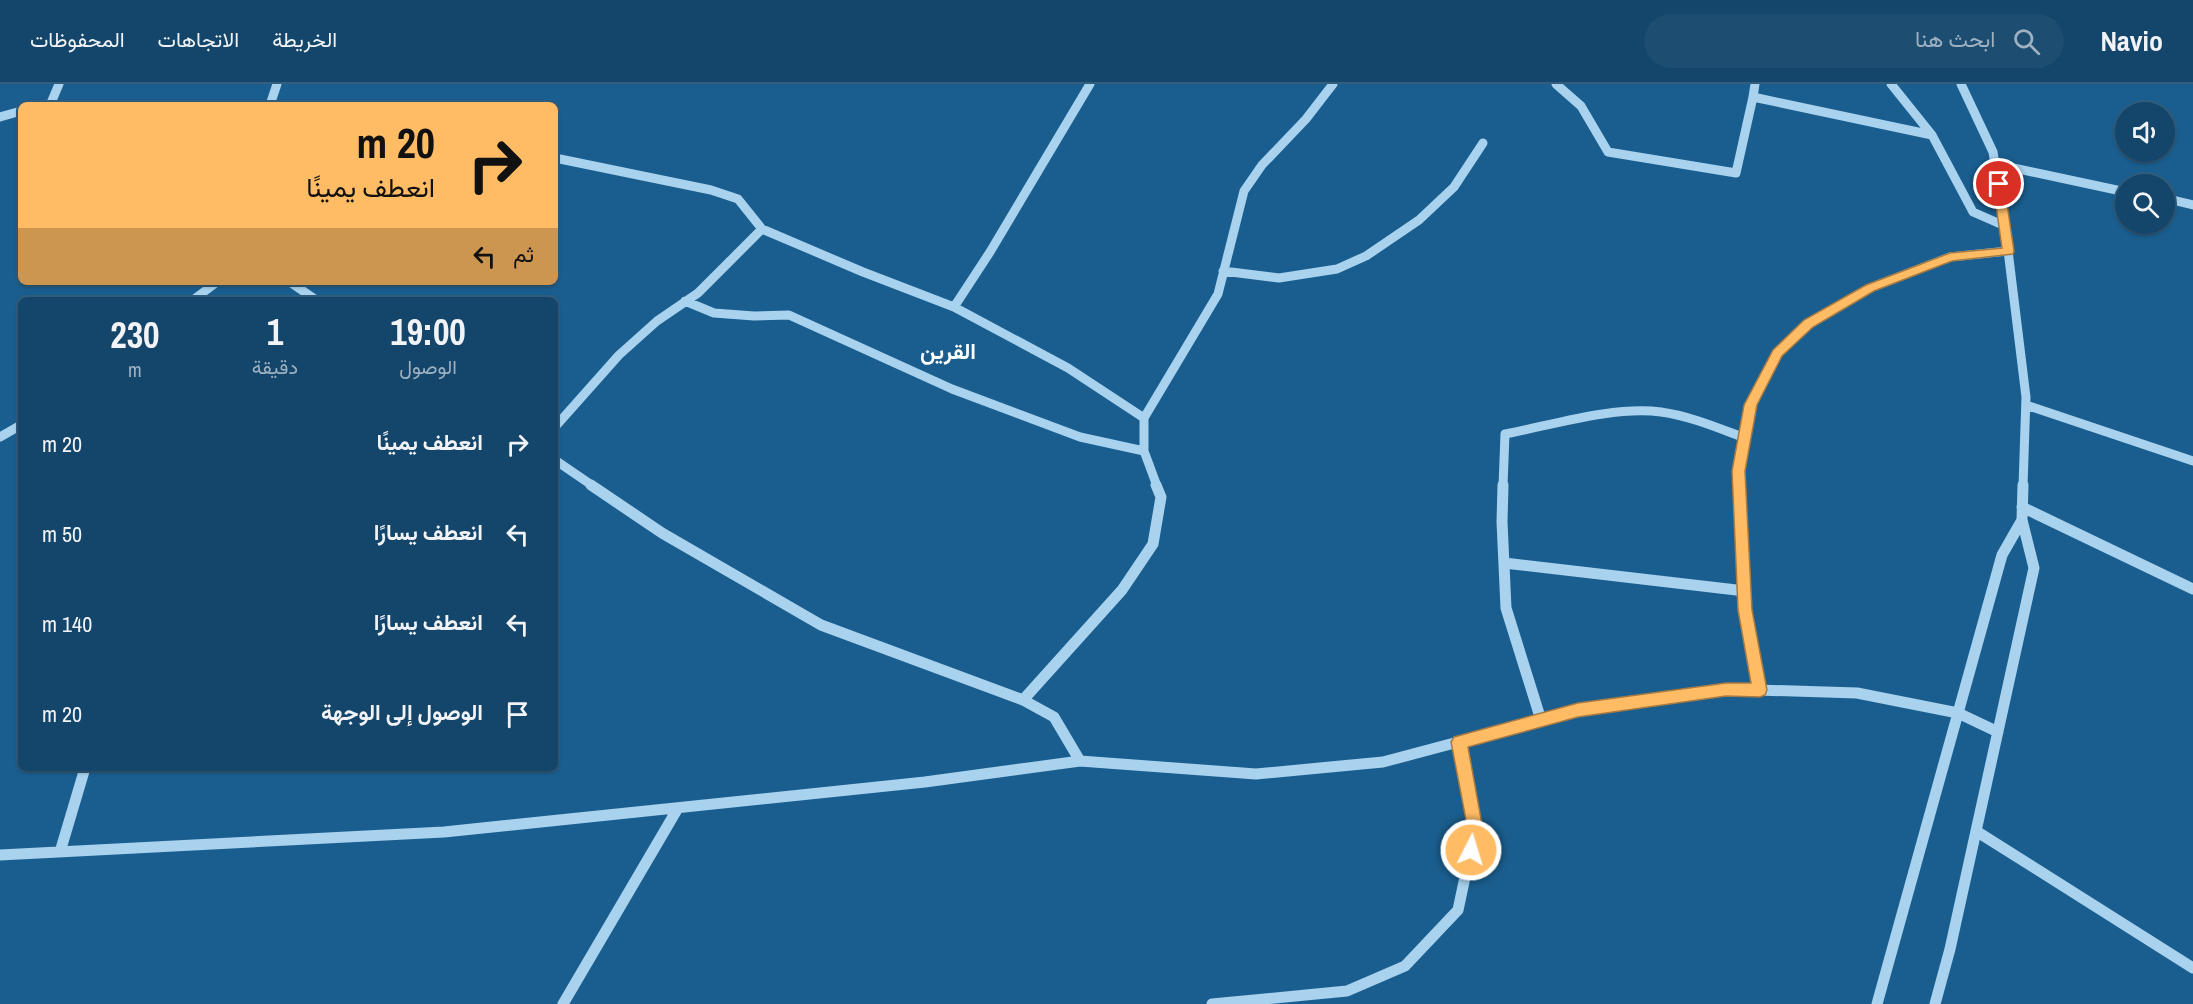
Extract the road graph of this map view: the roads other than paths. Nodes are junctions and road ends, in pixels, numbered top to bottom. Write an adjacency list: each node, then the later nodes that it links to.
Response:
1 (59, 84): 10 (street)
2 (277, 84): 11 (street)
3 (1090, 84): 30 (street)
4 (1333, 84): 24 (street)
5 (1556, 84): 9 (street)
6 (1755, 84): 9 (street)
7 (1891, 84): 14 (street)
8 (1961, 84): 17 (street)
9 (1753, 97): 14 (street)
10 (51, 102)
11 (271, 102)
12 (18, 112): 13 (street)
13 (0, 117)
14 (1932, 135): 21 (street)
15 (1483, 143): 24 (street)
16 (558, 159): 22 (street)
17 (1995, 164): 18 (street); 21 (street)
18 (2115, 190)
19 (2175, 201): 20 (street)
20 (2193, 205)
21 (2006, 226): 23 (street)
22 (762, 229): 29 (street); 30 (street)
23 (2008, 251): 31 (street); 36 (street)
24 (1223, 271): 32 (street)
25 (213, 285): 27 (street)
26 (294, 285): 28 (street)
27 (197, 297)
28 (312, 297)
29 (685, 302): 33 (street); 37 (street)
30 (954, 307): 32 (street)
31 (2026, 405): 38 (street); 40 (street)
32 (1144, 418): 37 (street)
33 (558, 424)
34 (18, 427): 35 (street)
35 (0, 437)
36 (1745, 438): 42 (street); 44 (street)
37 (1144, 451): 46 (street)
38 (2193, 461)
39 (558, 462): 46 (street)
40 (2022, 507): 41 (street); 43 (street)
41 (2022, 520): 47 (street); 49 (street)
42 (1504, 563): 44 (street); 48 (street)
43 (2193, 589)
44 (1744, 591): 45 (street)
45 (1760, 690): 47 (street); 48 (street)
46 (1023, 700): 51 (street)
47 (1958, 713): 49 (street); 60 (street)
48 (1541, 720): 50 (street)
49 (1998, 732): 54 (street)
50 (1459, 742): 51 (street); 59 (street)
51 (1080, 761): 53 (street)
52 (84, 771): 55 (street)
53 (678, 808): 55 (street); 58 (street)
54 (1976, 831): 57 (street); 61 (street)
55 (60, 852): 56 (street)
56 (0, 855)
57 (2193, 968)
58 (563, 1004)
59 (1212, 1004)
60 (1877, 1004)
61 (1935, 1004)

